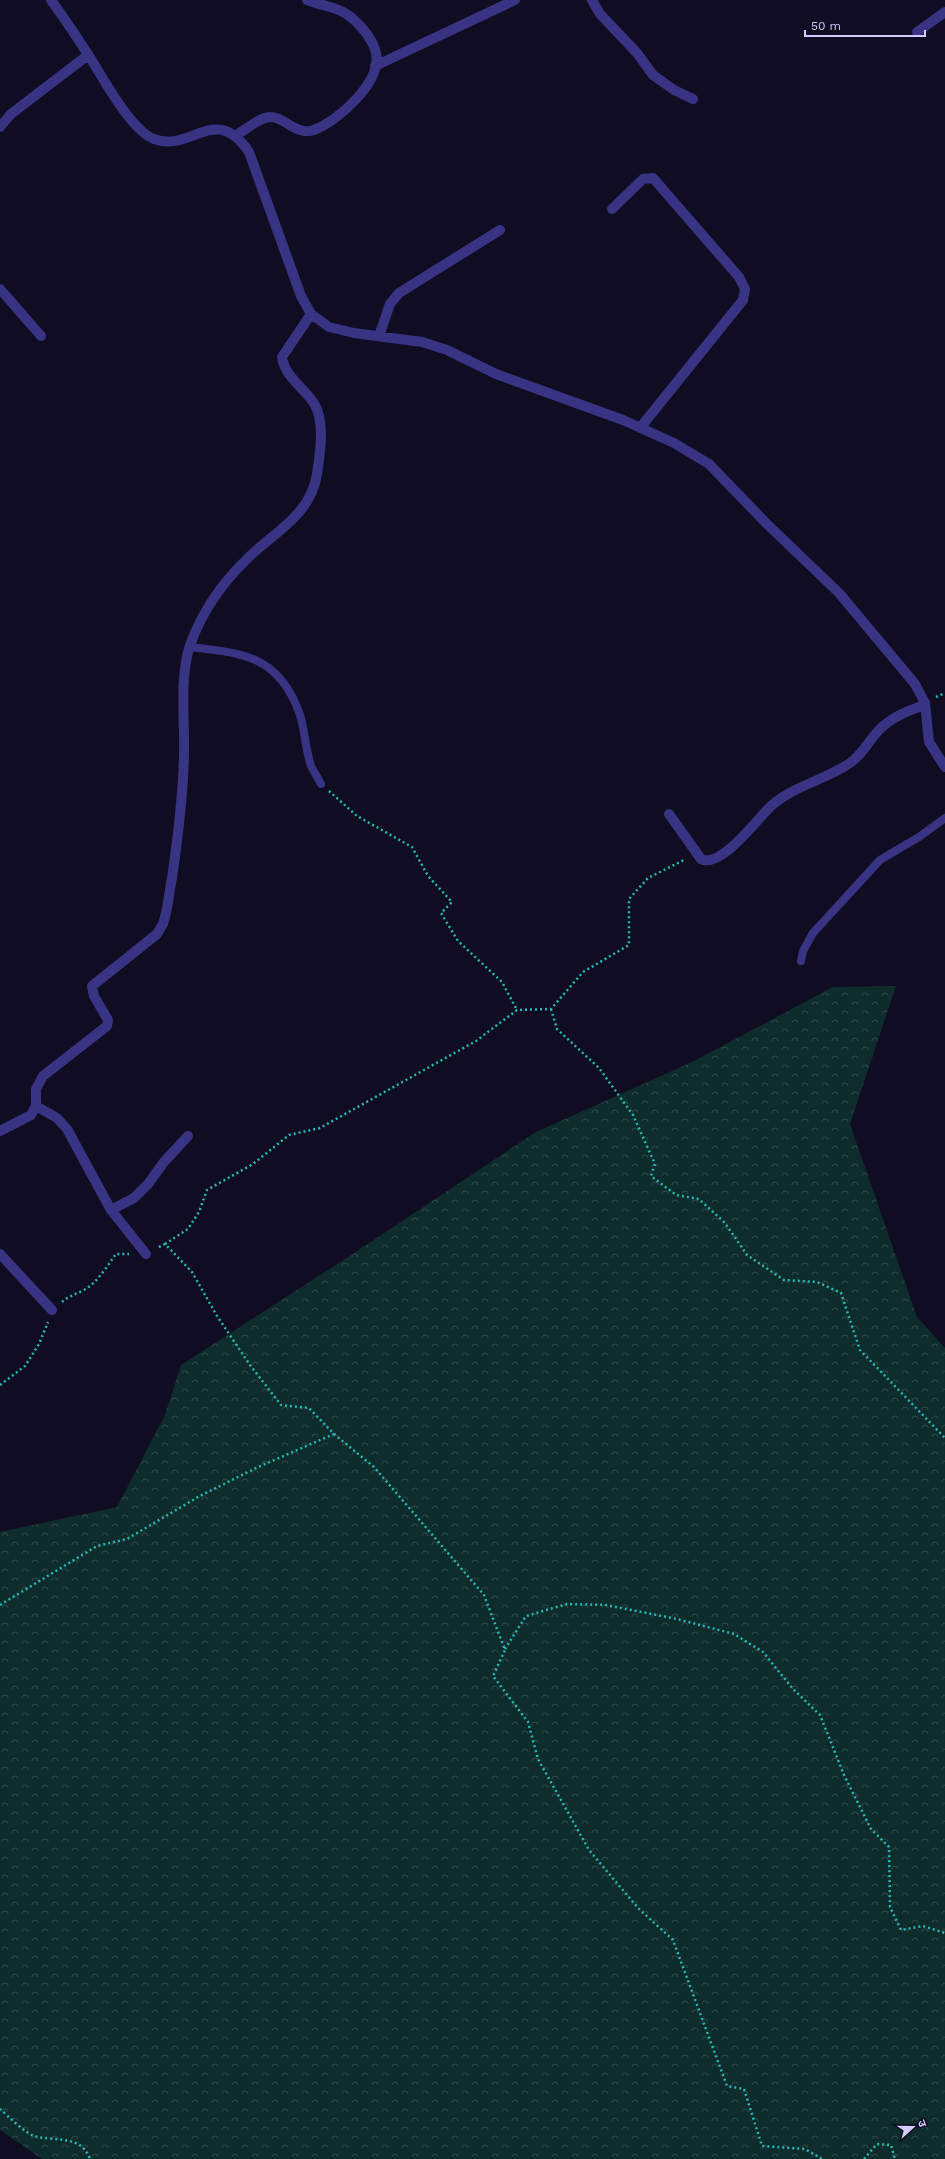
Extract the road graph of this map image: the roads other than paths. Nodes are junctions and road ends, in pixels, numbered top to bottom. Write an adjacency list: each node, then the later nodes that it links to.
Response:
1 (51, 0): 7 (street)
2 (307, 0): 8 (street)
3 (515, 0): 8 (street)
4 (592, 0): 9 (street)
5 (945, 12): 6 (street)
6 (917, 32)
7 (88, 55): 10 (street); 11 (street)
8 (375, 66): 11 (street)
9 (693, 100)
10 (0, 127)
11 (236, 135): 15 (street)
12 (612, 209): 18 (street)
13 (500, 230): 17 (street)
14 (0, 289): 16 (street)
15 (312, 314): 17 (street); 19 (street)
16 (42, 336)
17 (379, 336): 18 (street)
18 (640, 428): 20 (street)
19 (190, 647): 22 (lane); 26 (street)
20 (925, 705): 21 (street); 23 (street)
21 (945, 767)
22 (322, 784)
23 (669, 814)
24 (945, 818): 25 (lane)
25 (802, 961)
26 (36, 1106): 27 (street); 29 (street)
27 (0, 1131)
28 (188, 1136): 29 (street)
29 (111, 1210): 31 (street)
30 (0, 1254): 32 (street)
31 (146, 1254)
32 (52, 1310)

